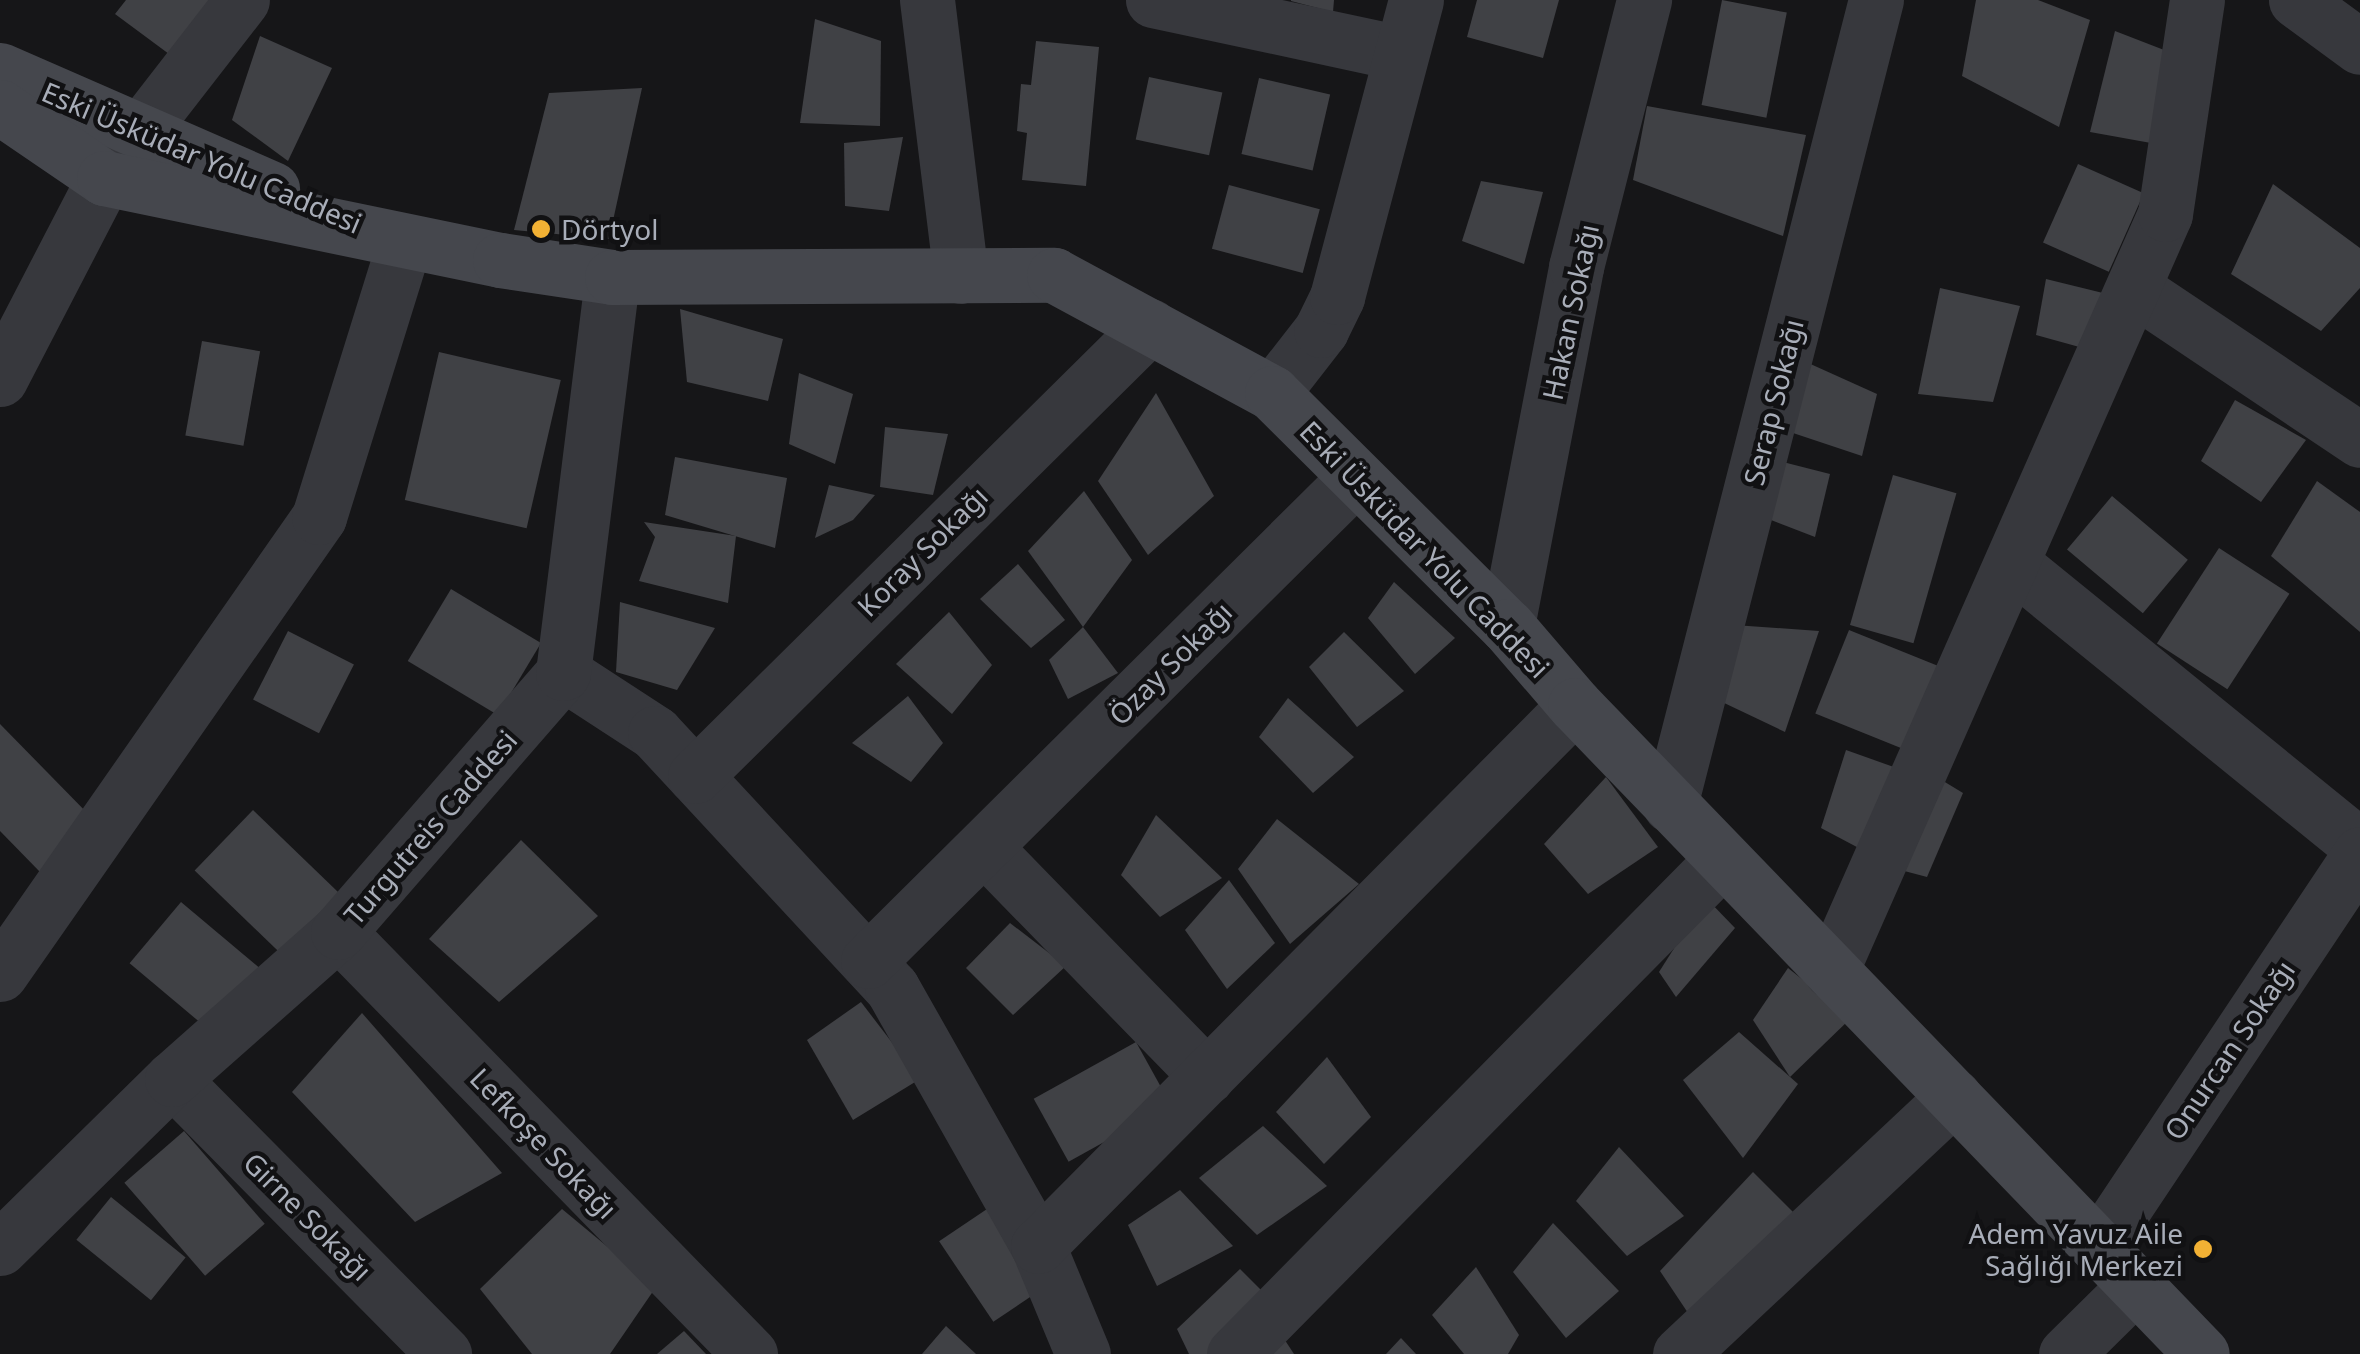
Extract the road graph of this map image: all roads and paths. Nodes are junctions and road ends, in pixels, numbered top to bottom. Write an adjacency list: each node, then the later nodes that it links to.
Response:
1 (242, 0): 13 (street)
2 (928, 0): 16 (street)
3 (1153, 0): 10 (street)
4 (1416, 0): 10 (street)
5 (1644, 0): 25 (street, Hakan Sokağı)
6 (1876, 0): 29 (street, Serap Sokağı)
7 (2197, 0): 18 (street)
8 (2296, 0): 9 (street)
9 (2360, 47)
10 (1401, 53): 21 (street)
11 (0, 70): 13 (street, Eski Üsküdar Yolu Caddesi)
12 (0, 107): 14 (street, Eski Üsküdar Yolu Caddesi)
13 (139, 133): 14 (street); 15 (street, Eski Üsküdar Yolu Caddesi)
14 (104, 178): 15 (street, Eski Üsküdar Yolu Caddesi); 20 (street)
15 (404, 244): 17 (street, Eski Üsküdar Yolu Caddesi); 37 (street)
16 (961, 276): 17 (street, Eski Üsküdar Yolu Caddesi); 19 (street, Eski Üsküdar Yolu Caddesi)
17 (612, 277): 26 (street)
18 (2134, 288): 22 (street); 24 (street)
19 (1150, 326): 21 (street, Eski Üsküdar Yolu Caddesi); 28 (street, Koray Sokağı)
20 (0, 379)
21 (1272, 392): 23 (street, Eski Üsküdar Yolu Caddesi)
22 (2360, 440)
23 (1356, 478): 25 (street, Eski Üsküdar Yolu Caddesi); 31 (street, Özay Sokağı)
24 (2014, 566): 30 (street); 36 (street)
25 (1507, 626): 27 (street, Eski Üsküdar Yolu Caddesi)
26 (563, 673): 28 (street); 34 (street, Turgutreis Caddesi)
27 (1575, 705): 29 (street, Eski Üsküdar Yolu Caddesi); 38 (street)
28 (694, 776): 35 (street)
29 (1670, 804): 33 (street, Eski Üsküdar Yolu Caddesi)
30 (2360, 846)
31 (984, 847): 35 (street, Özay Sokağı); 38 (street)
32 (2360, 854): 42 (street, Onurcan Sokağı)
33 (1723, 859): 36 (street, Eski Üsküdar Yolu Caddesi); 48 (street)
34 (338, 932): 39 (street, Turgutreis Caddesi); 46 (street, Lefkoşe Sokağı)
35 (868, 961): 41 (street)
36 (1830, 970): 40 (street, Eski Üsküdar Yolu Caddesi)
37 (0, 974)
38 (1207, 1076): 41 (street)
39 (172, 1078): 43 (street, Turgutreis Caddesi); 45 (street, Girne Sokağı)
40 (1954, 1097): 42 (street, Eski Üsküdar Yolu Caddesi); 49 (street)
41 (1038, 1246): 47 (street)
42 (2098, 1246): 44 (street, Eski Üsküdar Yolu Caddesi)
43 (0, 1248)
44 (2135, 1286): 50 (street); 51 (street, Eski Üsküdar Yolu Caddesi)
45 (444, 1354)
46 (750, 1354)
47 (1083, 1354)
48 (1234, 1354)
49 (1680, 1354)
50 (2066, 1354)
51 (2202, 1354)

